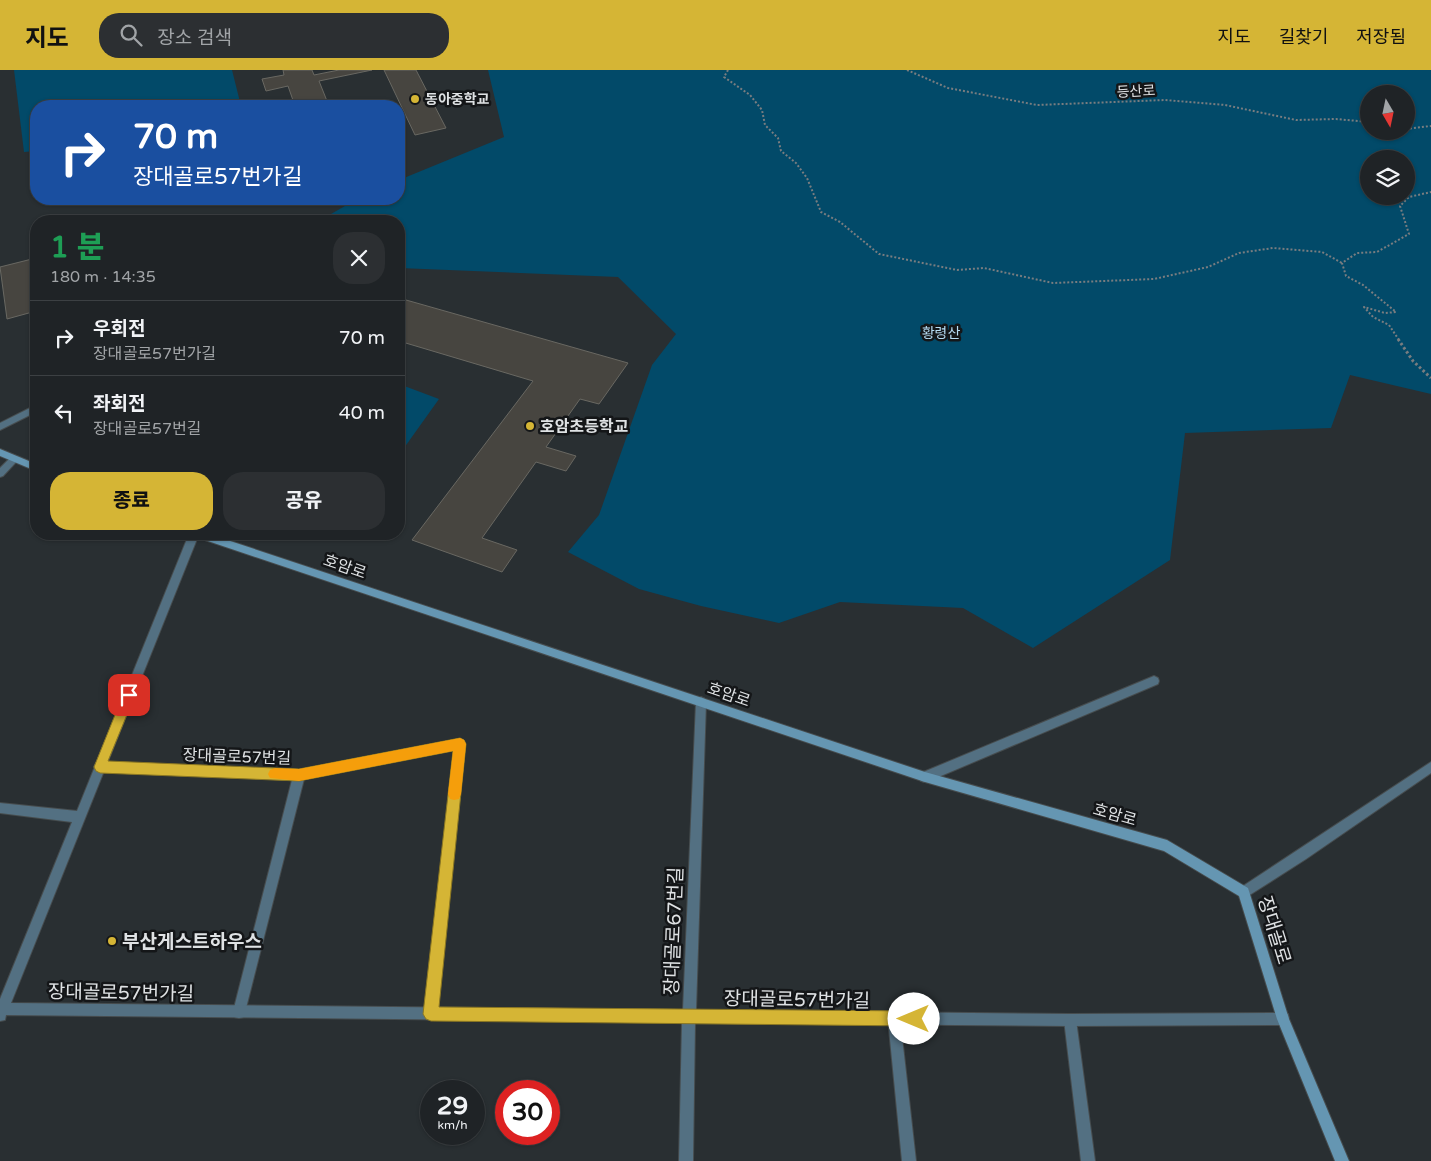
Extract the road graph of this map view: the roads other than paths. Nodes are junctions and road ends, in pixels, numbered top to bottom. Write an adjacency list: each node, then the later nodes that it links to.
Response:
1 (30, 411): 2 (street)
2 (0, 427)
3 (0, 452): 4 (street)
4 (14, 459): 5 (street); 6 (street)
5 (30, 466)
6 (0, 474)
7 (192, 540): 12 (street)
8 (217, 540): 10 (street, 호암로)
9 (1154, 680): 14 (street)
10 (701, 702): 14 (street, 호암로); 21 (street, 장대골로67번길)
11 (1431, 766): 17 (street, 장대골로)
12 (100, 767): 13 (street, 장대골로57번길); 16 (street)
13 (299, 775): 19 (street); 20 (street, 장대골로57번길)
14 (925, 777): 17 (street, 호암로)
15 (0, 808): 16 (street)
16 (80, 817): 18 (street)
17 (1244, 892): 23 (street, 장대골로)
18 (1, 1012): 19 (street, 장대골로57번가길)
19 (239, 1012): 20 (street, 장대골로57번가길)
20 (431, 1014): 21 (street, 장대골로57번가길)
21 (689, 1016): 22 (street, 장대골로57번가길); 25 (street, 장대골로67번길)
22 (894, 1019): 24 (street, 장대골로57번가길); 26 (street)
23 (1282, 1019): 24 (street, 장대골로57번가길); 28 (street, 장대골로)
24 (1070, 1020): 27 (street)
25 (686, 1161)
26 (909, 1161)
27 (1088, 1161)
28 (1342, 1161)

